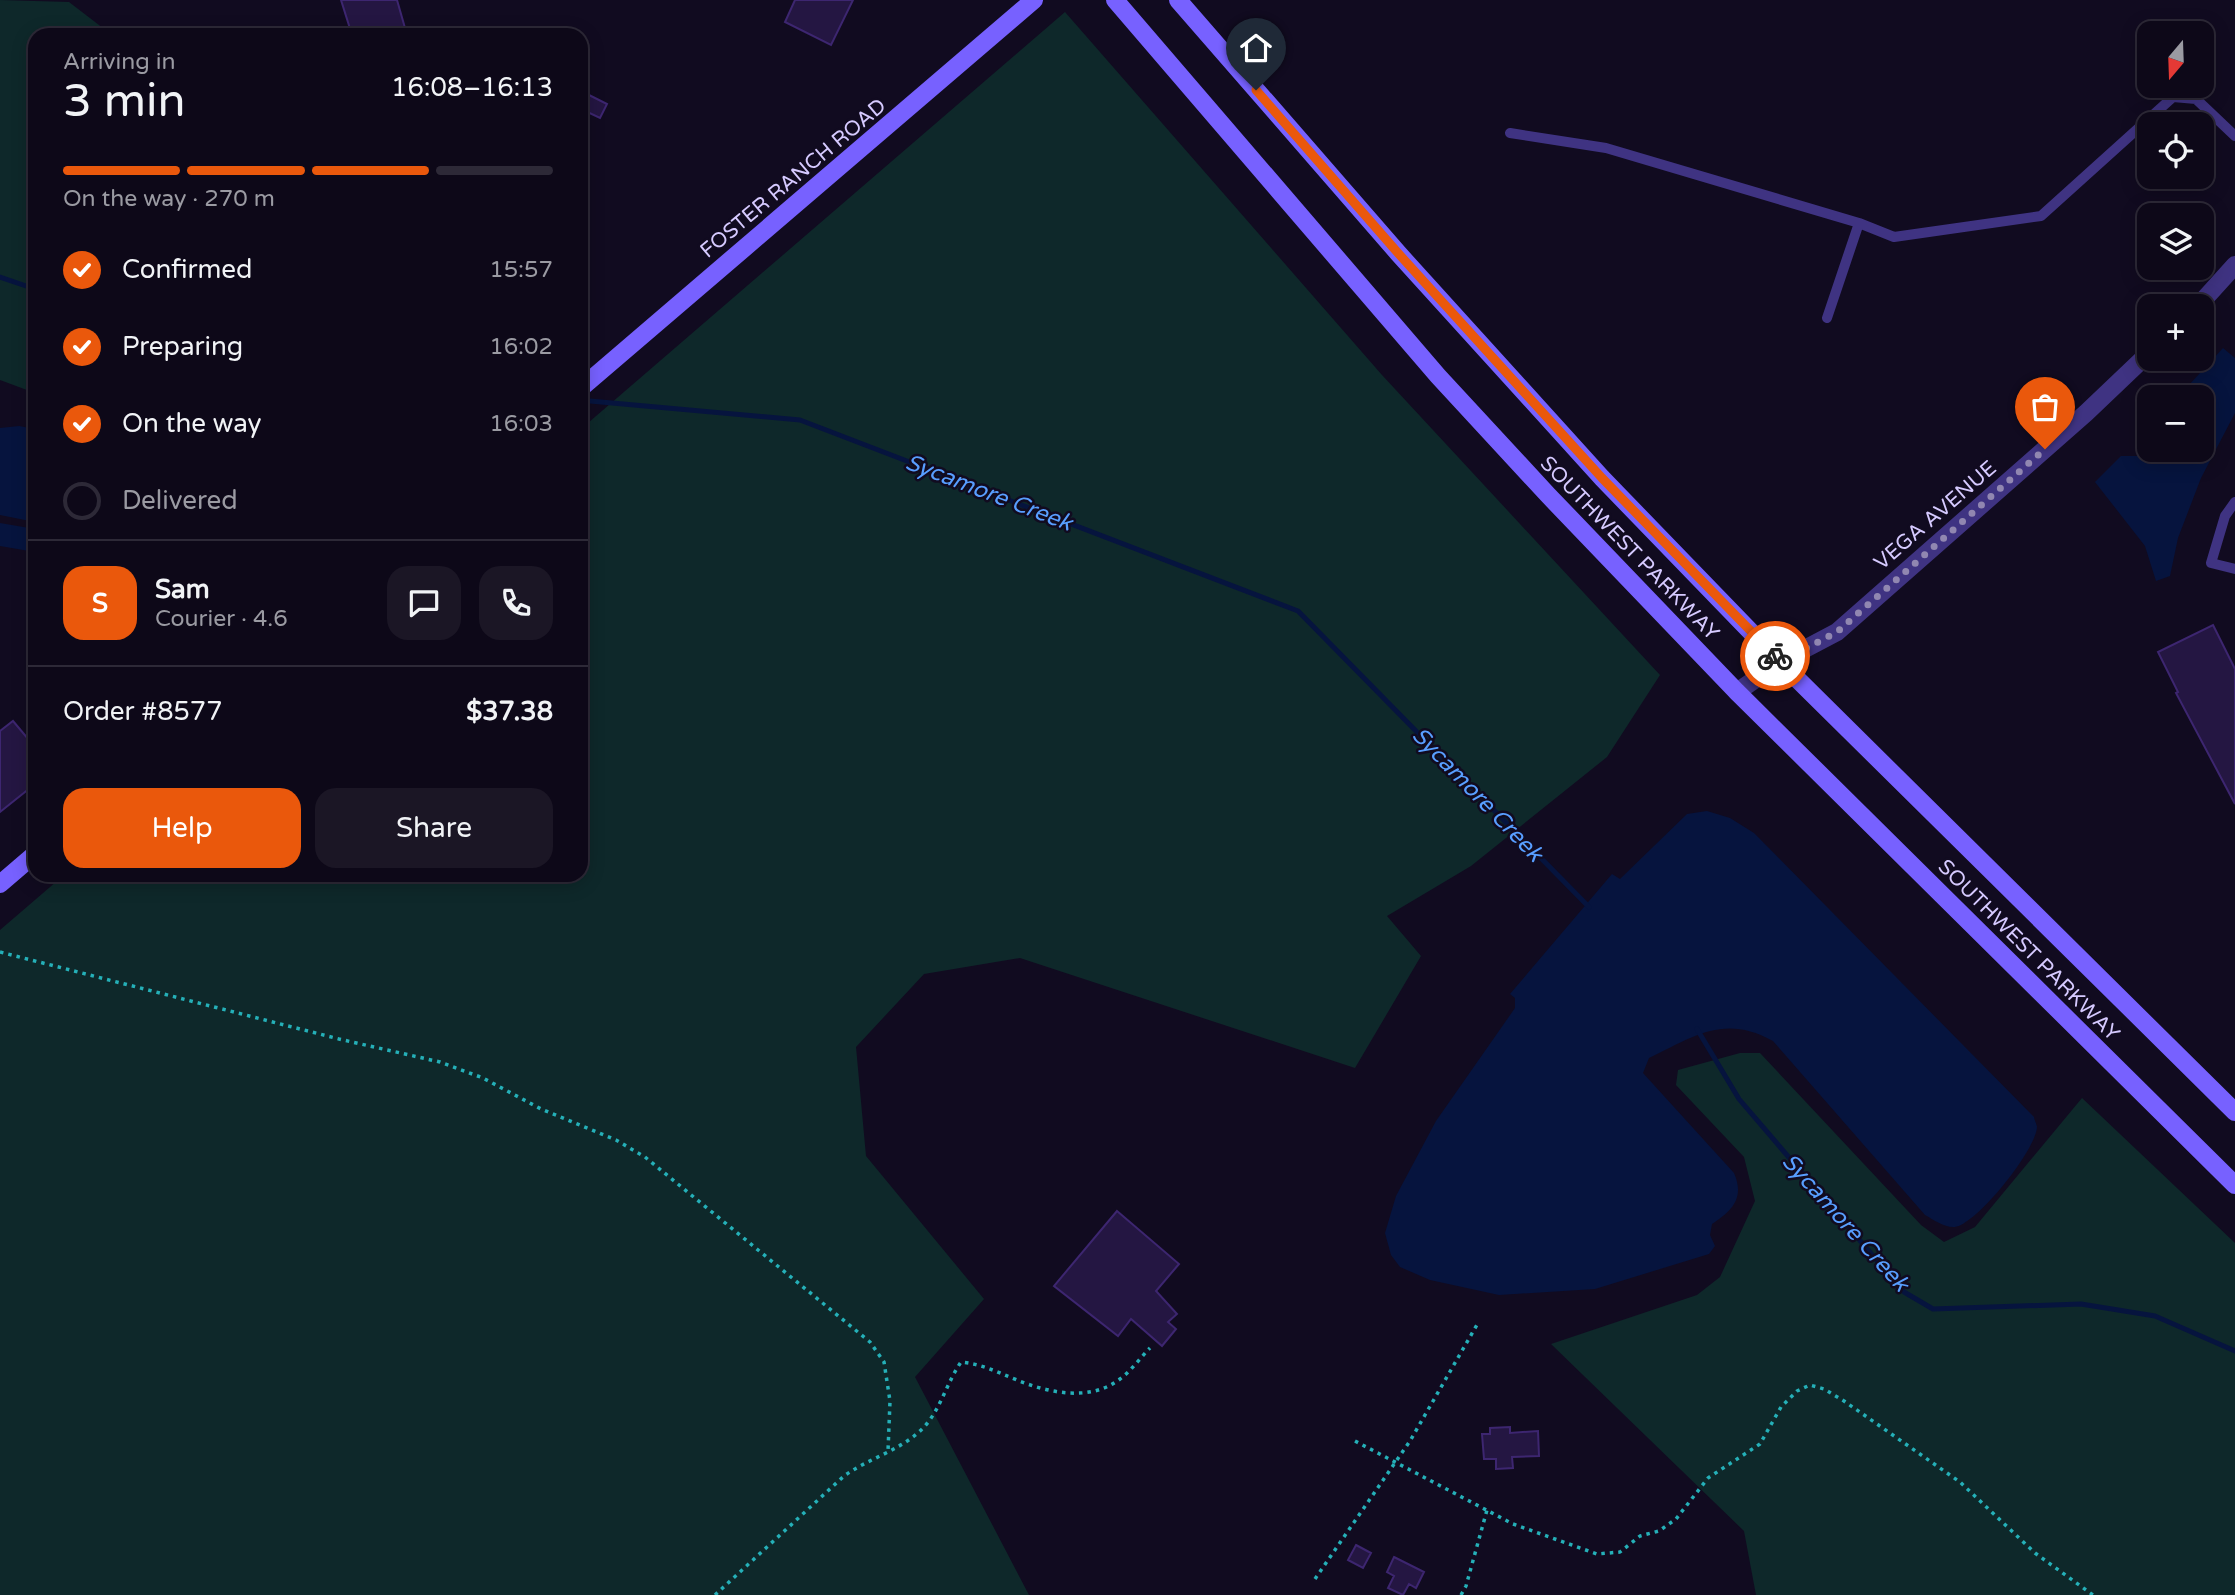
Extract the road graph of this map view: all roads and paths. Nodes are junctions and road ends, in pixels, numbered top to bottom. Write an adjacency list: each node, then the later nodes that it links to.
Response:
1 (1034, 0): 11 (main road, FOSTER RANCH ROAD)
2 (1115, 0): 15 (main road, SOUTHWEST PARKWAY)
3 (1178, 0): 14 (main road, SOUTHWEST PARKWAY)
4 (1510, 133): 6 (lane)
5 (2235, 136): 6 (lane)
6 (1859, 223): 9 (lane)
7 (2235, 265): 8 (street)
8 (2209, 294)
9 (1827, 318)
10 (2137, 364): 14 (street, VEGA AVENUE)
11 (588, 382)
12 (2235, 502): 13 (lane)
13 (2235, 569)
14 (1780, 662): 15 (street, VEGA AVENUE); 19 (main road, SOUTHWEST PARKWAY)
15 (1737, 692): 20 (main road, SOUTHWEST PARKWAY)
16 (28, 860): 17 (main road)
17 (0, 884)
18 (0, 952): 24 (path)
19 (2235, 1112)
20 (2235, 1185)
21 (1478, 1323): 25 (path)
22 (1150, 1348): 24 (path)
23 (1355, 1441): 25 (path)
24 (888, 1451): 28 (path)
25 (1396, 1461): 26 (path); 27 (path)
26 (1487, 1510): 29 (path); 30 (path)
27 (1315, 1579)
28 (715, 1595)
29 (1461, 1595)
30 (2093, 1595)

